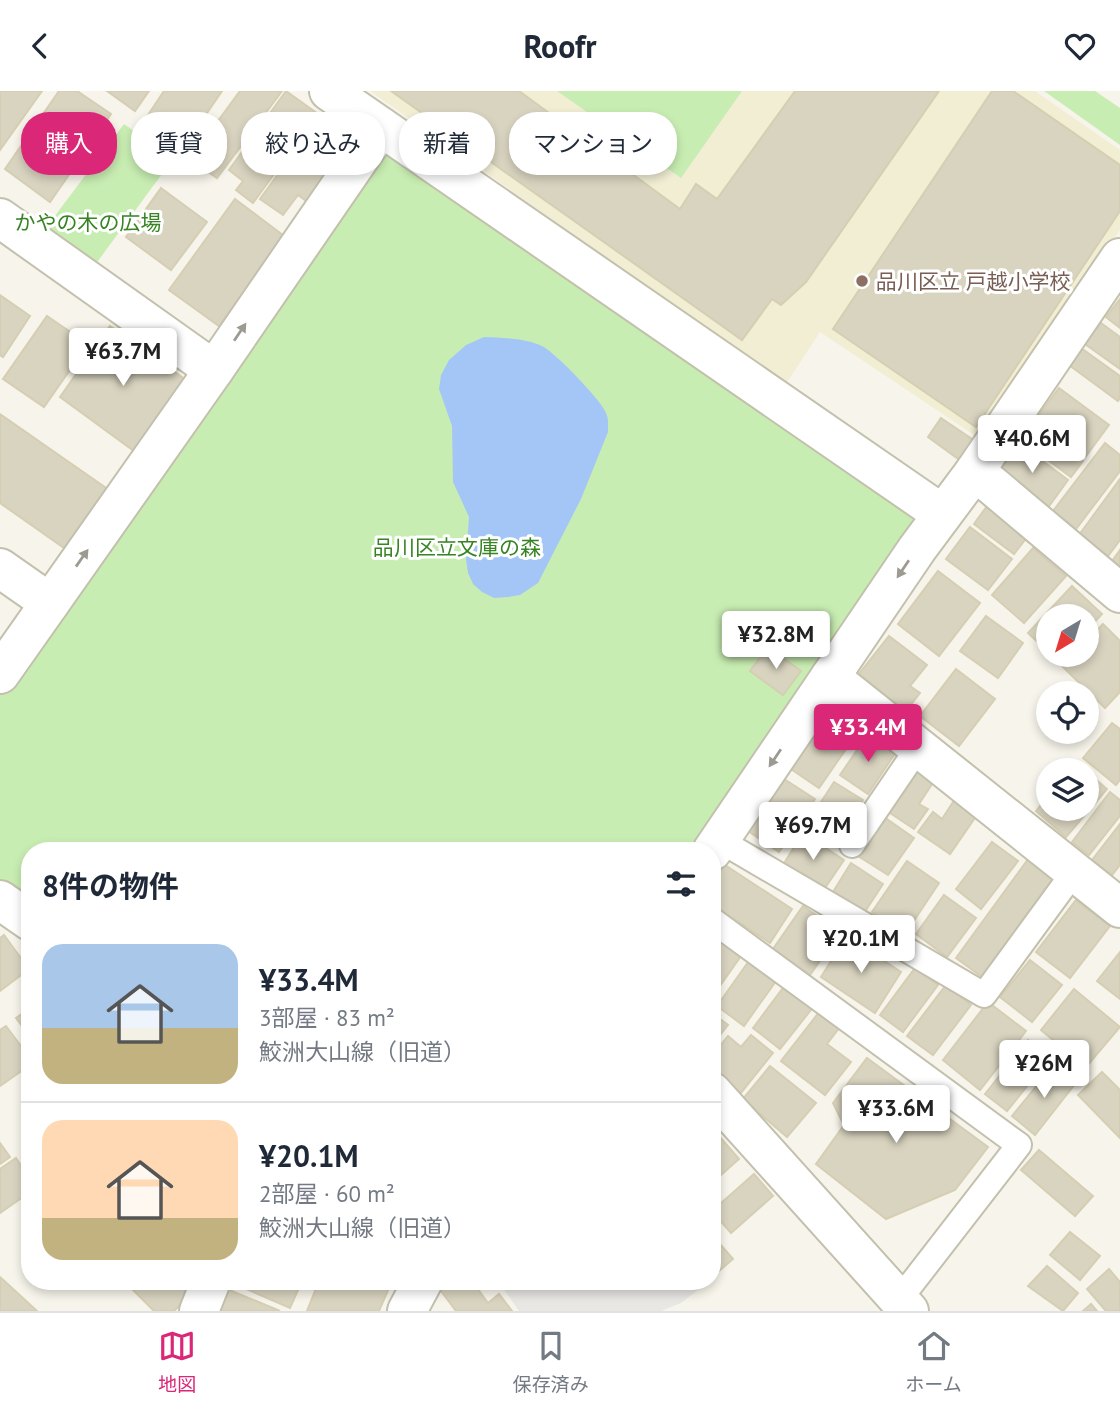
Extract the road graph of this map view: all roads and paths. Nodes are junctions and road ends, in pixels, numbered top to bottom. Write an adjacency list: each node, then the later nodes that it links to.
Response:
1 (330, 91): 2 (street)
2 (360, 112)
3 (385, 130): 9 (street)
4 (348, 175): 7 (street, one-way to 4)
5 (0, 218): 7 (street)
6 (1120, 257): 8 (street)
7 (214, 370): 12 (street, one-way to 7)
8 (975, 471): 9 (street); 11 (street)
9 (943, 514): 14 (street, one-way to 14)
10 (0, 568): 12 (street)
11 (1120, 593)
12 (50, 603): 13 (street)
13 (0, 674)
14 (830, 677): 15 (street); 16 (street, one-way to 16)
15 (918, 748): 17 (lane); 19 (street)
16 (717, 842)
17 (852, 845)
18 (721, 848): 19 (lane)
19 (1074, 872): 21 (street)
20 (0, 900): 22 (street)
21 (1120, 908)
22 (21, 915)
23 (721, 927): 27 (lane)
24 (721, 1102): 27 (street)
25 (207, 1290): 28 (street)
26 (418, 1290): 29 (street)
27 (897, 1307)
28 (199, 1311)
29 (407, 1311)

